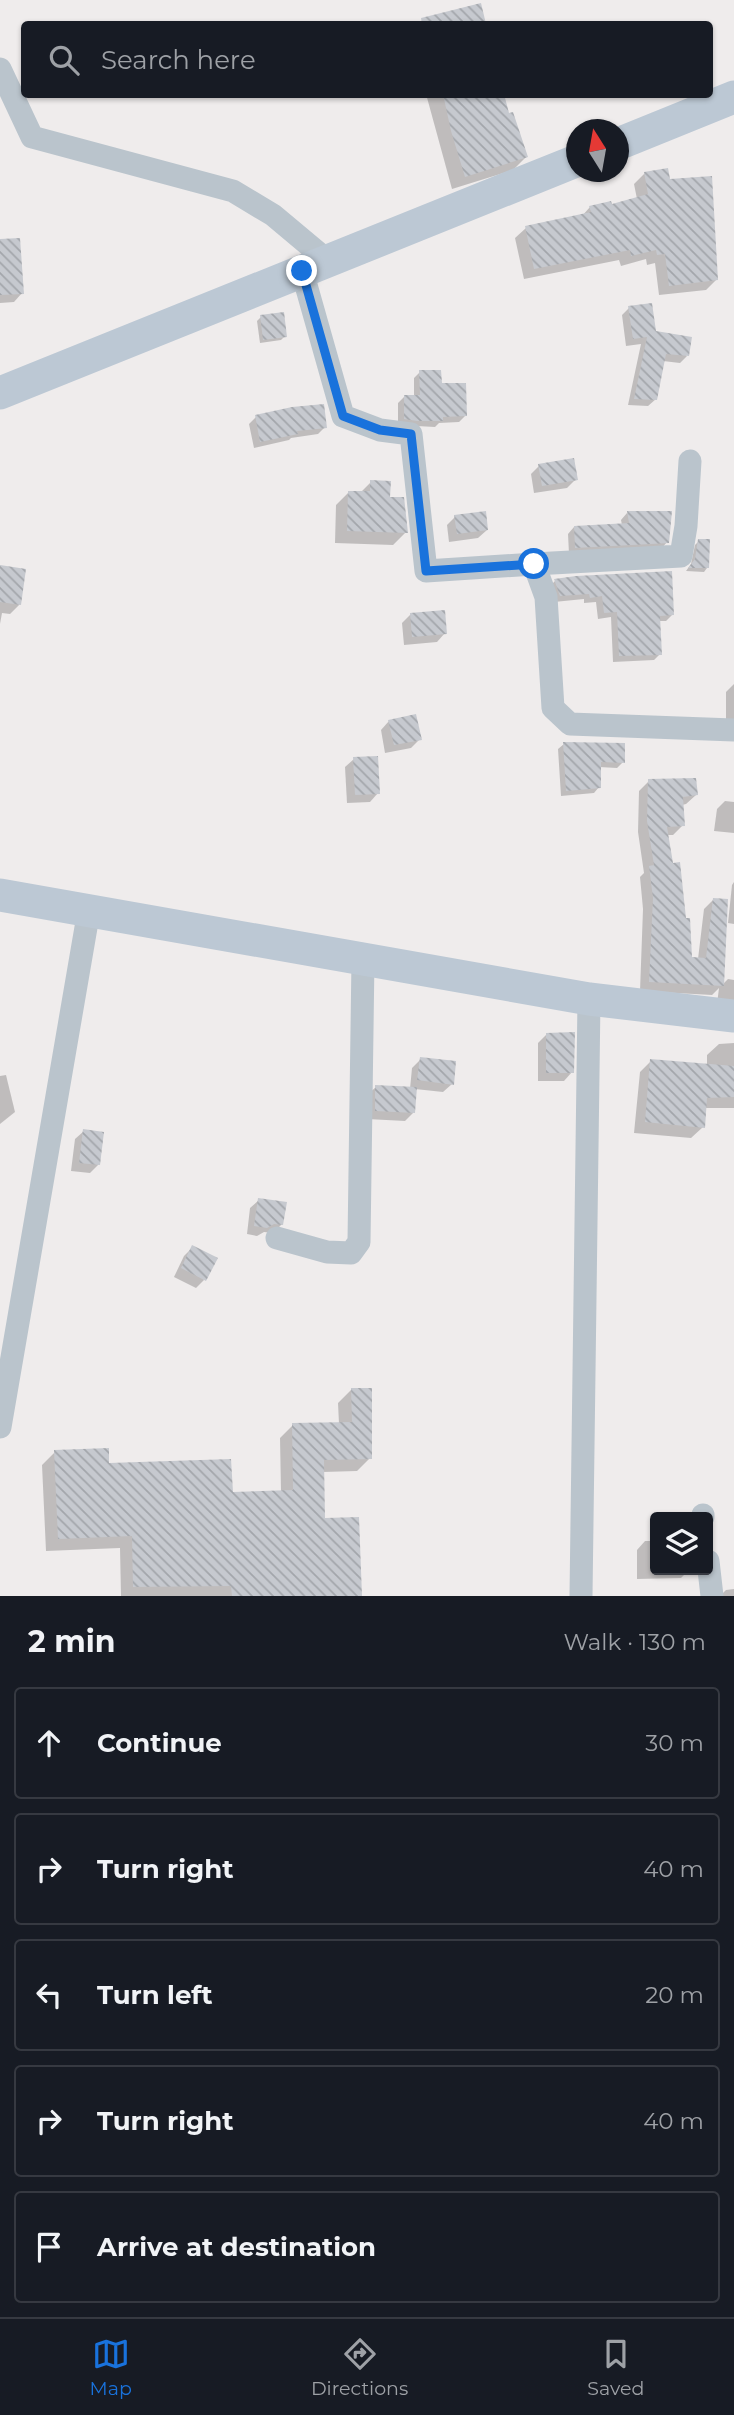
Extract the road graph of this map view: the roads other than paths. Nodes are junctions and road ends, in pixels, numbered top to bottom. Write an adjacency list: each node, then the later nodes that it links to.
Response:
1 (0, 69): 5 (street)
2 (734, 97): 3 (main road)
3 (629, 140)
4 (566, 165): 5 (main road)
5 (315, 266): 6 (main road); 8 (street)
6 (0, 393)
7 (690, 461): 8 (street)
8 (534, 564): 9 (street)
9 (734, 730)
10 (0, 894): 11 (main road)
11 (89, 910): 12 (main road); 16 (street)
12 (363, 959): 13 (main road); 15 (street)
13 (589, 999): 14 (main road); 18 (street)
14 (734, 1016)
15 (277, 1238)
16 (0, 1427)
17 (710, 1575): 19 (street)
18 (581, 1596)
19 (712, 1596)

